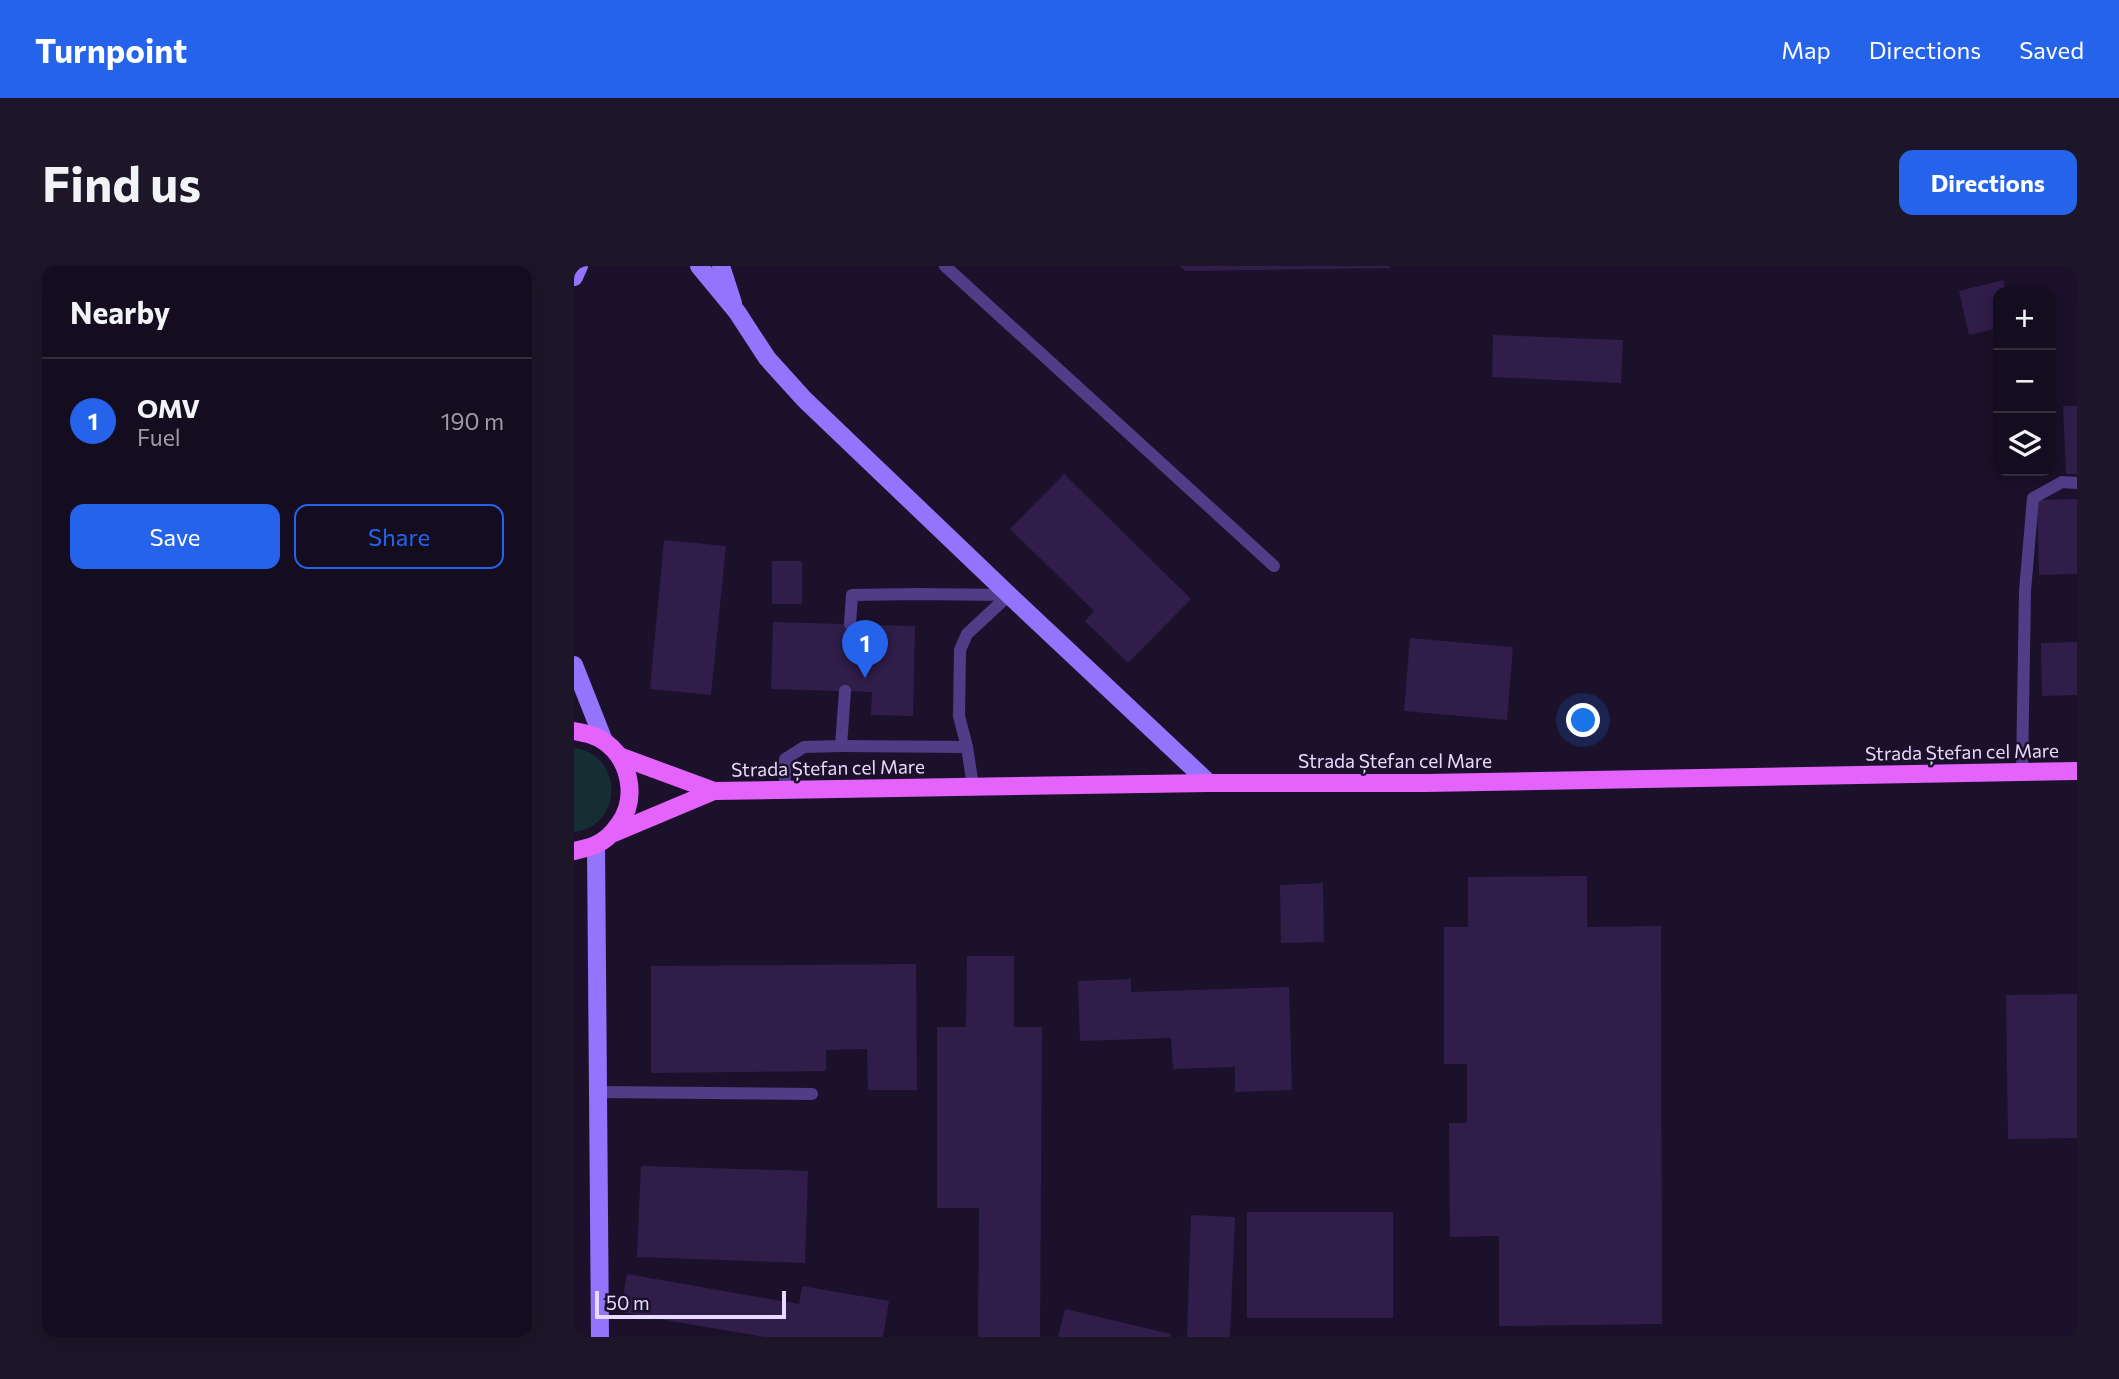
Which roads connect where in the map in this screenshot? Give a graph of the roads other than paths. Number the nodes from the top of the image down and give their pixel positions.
1 (579, 266) edge
2 (699, 266) edge
3 (721, 266) edge
4 (945, 266) edge
5 (574, 277) edge
6 (737, 313) junction
7 (2077, 482) edge
8 (1274, 566) dead end
9 (1009, 596) junction
10 (850, 624) dead end
11 (574, 665) edge
12 (845, 691) dead end
13 (574, 731) edge
14 (604, 741) junction
15 (841, 746) junction
16 (967, 747) junction
17 (619, 756) junction
18 (2077, 771) edge
19 (2022, 772) junction
20 (1209, 783) junction
21 (973, 786) junction
22 (785, 790) junction
23 (714, 791) junction
24 (612, 834) junction
25 (596, 845) junction
26 (574, 851) edge
27 (597, 1092) junction
28 (811, 1094) dead end
29 (600, 1337) edge

1 - 5 street
2 - 6 street
3 - 6 street
4 - 8 lane
6 - 9 street
7 - 19 lane
9 - 10 lane
9 - 16 lane
9 - 20 street
11 - 14 street
12 - 15 lane
13 - 14 main road
14 - 17 main road
15 - 16 lane
15 - 22 lane
16 - 21 lane
17 - 23 main road, Strada Ștefan cel Mare
17 - 24 main road
18 - 19 main road, Strada Ștefan cel Mare
19 - 20 main road, Strada Ștefan cel Mare
20 - 21 main road, Strada Ștefan cel Mare
21 - 22 main road, Strada Ștefan cel Mare
22 - 23 main road, Strada Ștefan cel Mare
23 - 24 main road, Strada Ștefan cel Mare
24 - 25 main road, Strada Ștefan cel Mare
25 - 26 main road, Strada Ștefan cel Mare
25 - 27 street
27 - 28 lane
27 - 29 street

